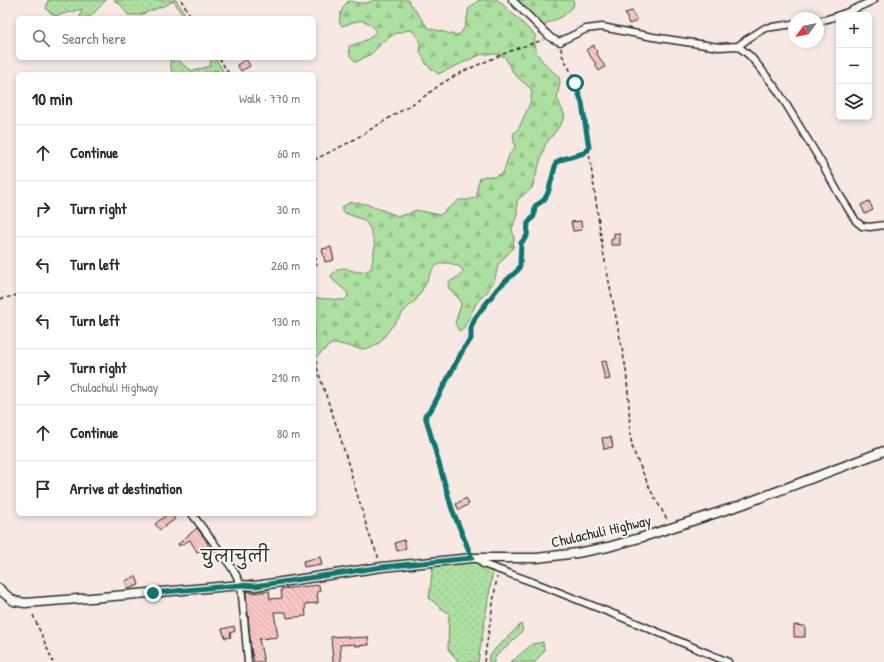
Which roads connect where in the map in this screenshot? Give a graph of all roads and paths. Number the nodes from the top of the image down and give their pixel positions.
1 (181, 0) edge
2 (512, 0) edge
3 (874, 0) edge
4 (191, 16) edge
5 (824, 20) edge
6 (788, 25) edge
7 (550, 38) junction
8 (560, 42) junction
9 (738, 46) junction
10 (220, 60) edge
11 (228, 72) edge
12 (589, 148) junction
13 (316, 159) edge
14 (884, 225) edge
15 (316, 260) edge
16 (317, 265) dead end
17 (16, 295) edge
18 (0, 298) edge
19 (316, 360) edge
20 (884, 451) edge
21 (194, 516) edge
22 (672, 528) junction
23 (475, 558) junction
24 (382, 567) junction
25 (498, 570) junction
26 (241, 585) junction
27 (0, 589) edge
28 (33, 615) dead end
29 (53, 662) edge
30 (248, 662) edge
31 (484, 662) edge
32 (728, 662) edge

1 - 4 path
2 - 7 street
3 - 5 street
6 - 9 street
7 - 8 street
7 - 13 path
8 - 9 street
8 - 12 path
9 - 14 street
10 - 11 path
12 - 22 path
12 - 23 path
15 - 16 path
17 - 18 path
19 - 24 path
20 - 22 street, Chulachuli Highway
21 - 26 street
22 - 23 street, Chulachuli Highway
23 - 24 street, Chulachuli Highway
23 - 25 street
24 - 26 street, Chulachuli Highway
25 - 31 path
25 - 32 street
26 - 27 street, Chulachuli Highway
26 - 30 street
28 - 29 path

